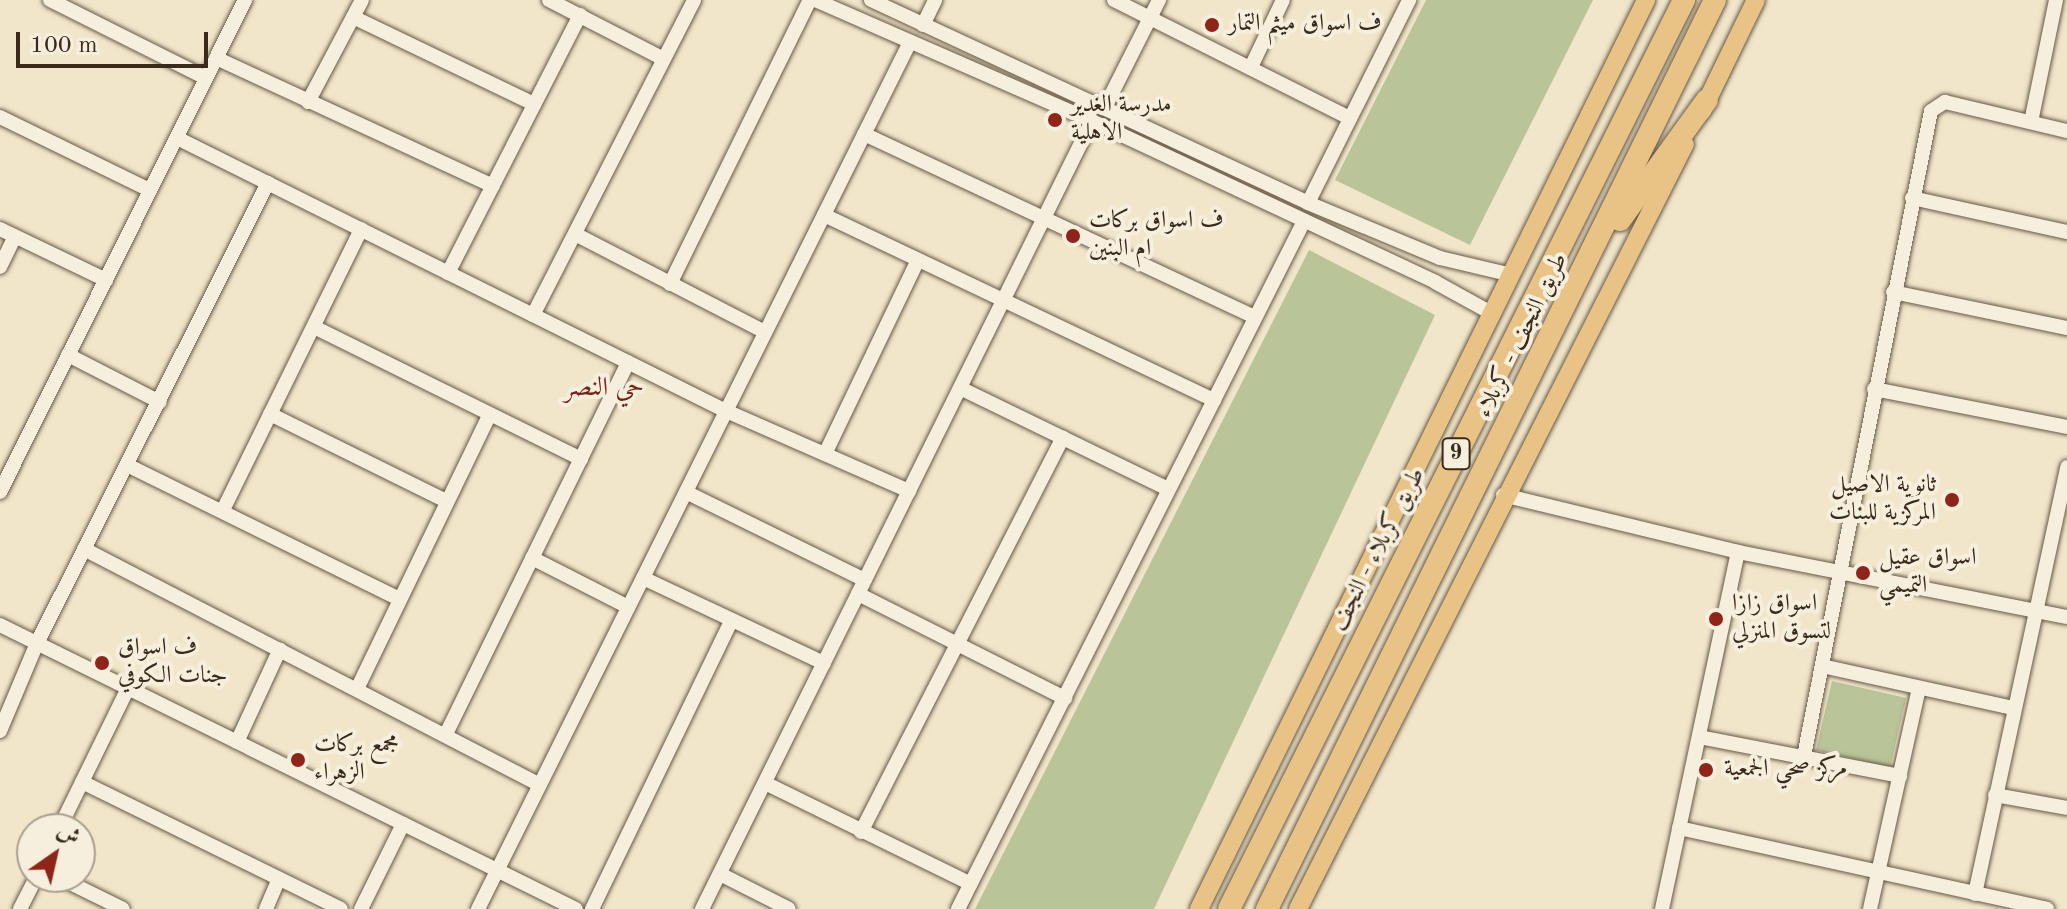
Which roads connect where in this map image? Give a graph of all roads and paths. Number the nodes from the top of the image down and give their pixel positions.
1 (50, 0) edge
2 (245, 0) edge
3 (362, 0) edge
4 (549, 0) edge
5 (694, 0) edge
6 (813, 0) edge
7 (871, 0) edge
8 (935, 0) edge
9 (1114, 0) edge
10 (1159, 0) edge
11 (1283, 0) edge
12 (1409, 0) edge
13 (1646, 0) edge
14 (1684, 0) edge
15 (1715, 0) edge
16 (1756, 0) edge
17 (2056, 0) edge
18 (580, 15) junction
19 (353, 17) junction
20 (1151, 18) junction
21 (923, 25) junction
22 (910, 42) junction
23 (216, 58) junction
24 (664, 59) junction
25 (1251, 67) junction
26 (206, 78) junction
27 (1707, 100) junction
28 (308, 102) junction
29 (534, 104) junction
30 (1105, 107) junction
31 (0, 117) edge
32 (1350, 118) junction
33 (1092, 121) junction
34 (2031, 122) junction
35 (2067, 131) edge
36 (864, 134) junction
37 (177, 138) junction
38 (268, 183) junction
39 (493, 186) junction
40 (150, 190) junction
41 (1912, 198) junction
42 (1308, 203) junction
43 (824, 215) junction
44 (1044, 218) junction
45 (1304, 221) junction
46 (0, 229) edge
47 (361, 229) junction
48 (2067, 232) edge
49 (575, 234) junction
50 (15, 236) junction
51 (1440, 258) junction
52 (918, 260) junction
53 (0, 267) edge
54 (1586, 267) junction
55 (448, 273) junction
56 (1512, 275) junction
57 (106, 280) junction
58 (1435, 282) junction
59 (670, 284) junction
60 (1893, 292) junction
61 (1004, 299) junction
62 (1493, 314) junction
63 (533, 315) junction
64 (1255, 317) junction
65 (314, 327) junction
66 (2067, 328) edge
67 (765, 332) junction
68 (68, 355) junction
69 (628, 362) junction
70 (960, 388) junction
71 (1874, 389) junction
72 (1214, 400) junction
73 (160, 402) junction
74 (726, 411) junction
75 (270, 414) junction
76 (490, 414) junction
77 (2067, 427) edge
78 (1063, 438) junction
79 (825, 454) junction
80 (581, 459) junction
81 (129, 466) junction
82 (2067, 467) edge
83 (1168, 489) junction
84 (909, 491) junction
85 (0, 492) edge
86 (686, 492) junction
87 (1503, 495) junction
88 (446, 501) junction
89 (223, 510) junction
90 (2062, 521) edge
91 (84, 549) junction
92 (1738, 552) junction
93 (532, 558) junction
94 (1841, 572) junction
95 (643, 578) junction
96 (861, 587) junction
97 (399, 599) junction
98 (628, 607) junction
99 (2038, 612) junction
100 (2067, 617) edge
101 (731, 622) junction
102 (0, 625) edge
103 (37, 643) junction
104 (957, 644) junction
105 (280, 649) junction
106 (824, 663) junction
107 (1822, 666) junction
108 (128, 688) junction
109 (1919, 688) junction
110 (357, 689) junction
111 (1065, 698) junction
112 (2013, 708) junction
113 (0, 731) edge
114 (446, 734) junction
115 (1699, 737) junction
116 (237, 742) junction
117 (1804, 756) junction
118 (1900, 776) junction
119 (82, 782) junction
120 (765, 783) junction
121 (540, 785) junction
122 (1995, 795) junction
123 (2067, 808) edge
124 (67, 813) edge
125 (403, 824) junction
126 (1679, 828) junction
127 (861, 832) junction
128 (497, 870) junction
129 (720, 874) junction
130 (1877, 874) junction
131 (279, 879) junction
132 (971, 884) junction
133 (90, 893) edge
134 (1975, 894) junction
135 (123, 909) edge
136 (266, 909) edge
137 (341, 909) edge
138 (361, 909) edge
139 (478, 909) edge
140 (576, 909) edge
141 (592, 909) edge
142 (702, 909) edge
143 (789, 909) edge
144 (958, 909) edge
145 (1199, 909) edge
146 (1229, 909) edge
147 (1267, 909) edge
148 (1298, 909) edge
149 (1662, 909) edge
150 (1870, 909) edge
151 (2047, 909) edge

1 - 26 street
2 - 23 street
3 - 19 street
4 - 18 street
5 - 24 street
6 - 22 street
6 - 59 street
7 - 21 street
8 - 21 street
9 - 20 street
10 - 20 street
11 - 25 street
12 - 32 street
13 - 56 main road
14 - 146 highway, طريق کربلاء - النجف / 9
15 - 54 highway, طريق النجف - کربلاء / 9
16 - 27 main road
17 - 34 street
18 - 24 street
18 - 29 street
19 - 28 street
19 - 29 street
20 - 25 street
20 - 30 street
21 - 30 street
22 - 33 street
22 - 36 street
23 - 26 street
23 - 28 street
24 - 49 street
25 - 32 street
26 - 37 street
27 - 54 highway
27 - 87 main road
28 - 39 street
29 - 39 street
30 - 42 street
31 - 40 street
32 - 42 street
33 - 44 street
33 - 45 street
34 - 35 street
34 - 41 street
36 - 43 street
36 - 44 street
37 - 38 street
37 - 40 street
38 - 47 street
38 - 73 street
39 - 55 street
40 - 57 street
41 - 48 street
41 - 60 street
42 - 51 street
43 - 52 street
43 - 67 street
44 - 61 street
44 - 64 street
45 - 58 street
45 - 64 street
46 - 50 street
47 - 55 street
47 - 65 street
49 - 59 street
49 - 63 street
50 - 53 street
50 - 57 street
51 - 56 street
51 - 58 street
52 - 61 street
52 - 79 street
54 - 147 highway, طريق النجف - کربلاء / 9
55 - 63 street
56 - 62 main road
57 - 68 street
58 - 62 street
59 - 67 street
60 - 66 street
60 - 71 street
61 - 70 street
61 - 72 street
62 - 145 main road
63 - 69 street
64 - 72 street
65 - 75 street
65 - 76 street
67 - 74 street
68 - 73 street
68 - 85 street
69 - 74 street
69 - 80 street
70 - 78 street
70 - 84 street
71 - 77 street
71 - 94 street
72 - 83 street
73 - 81 street
74 - 79 street
74 - 86 street
75 - 88 street
75 - 89 street
76 - 80 street
76 - 88 street
78 - 83 street
78 - 104 street
79 - 84 street
80 - 93 street
81 - 89 street
81 - 91 street
82 - 90 street
83 - 111 street
84 - 96 street
86 - 95 street
86 - 96 street
87 - 92 street
87 - 148 main road
88 - 97 street
89 - 97 street
90 - 99 street
91 - 103 street
91 - 105 street
92 - 94 street
92 - 115 street
93 - 98 street
93 - 114 street
94 - 99 street
94 - 107 street
95 - 98 street
95 - 101 street
96 - 104 street
96 - 106 street
97 - 110 street
98 - 121 street
99 - 100 street
99 - 112 street
101 - 106 street
101 - 141 street
102 - 103 street
103 - 108 street
103 - 113 street
104 - 111 street
104 - 127 street
105 - 110 street
105 - 116 street
106 - 120 street
107 - 109 street
107 - 117 street
108 - 116 street
108 - 119 street
109 - 112 street
109 - 118 street
110 - 114 street
111 - 132 street
112 - 122 street
114 - 121 street
115 - 117 street
115 - 126 street
116 - 125 street
117 - 118 street
118 - 130 street
119 - 124 street
119 - 131 street
120 - 127 street
120 - 129 street
121 - 128 street
122 - 123 street
122 - 134 street
125 - 128 street
125 - 138 street
126 - 130 street
126 - 149 street
127 - 132 street
128 - 139 street
128 - 140 street
129 - 142 street
129 - 143 street
130 - 134 street
130 - 150 street
131 - 136 street
131 - 137 street
132 - 144 street
133 - 135 street
134 - 151 street

